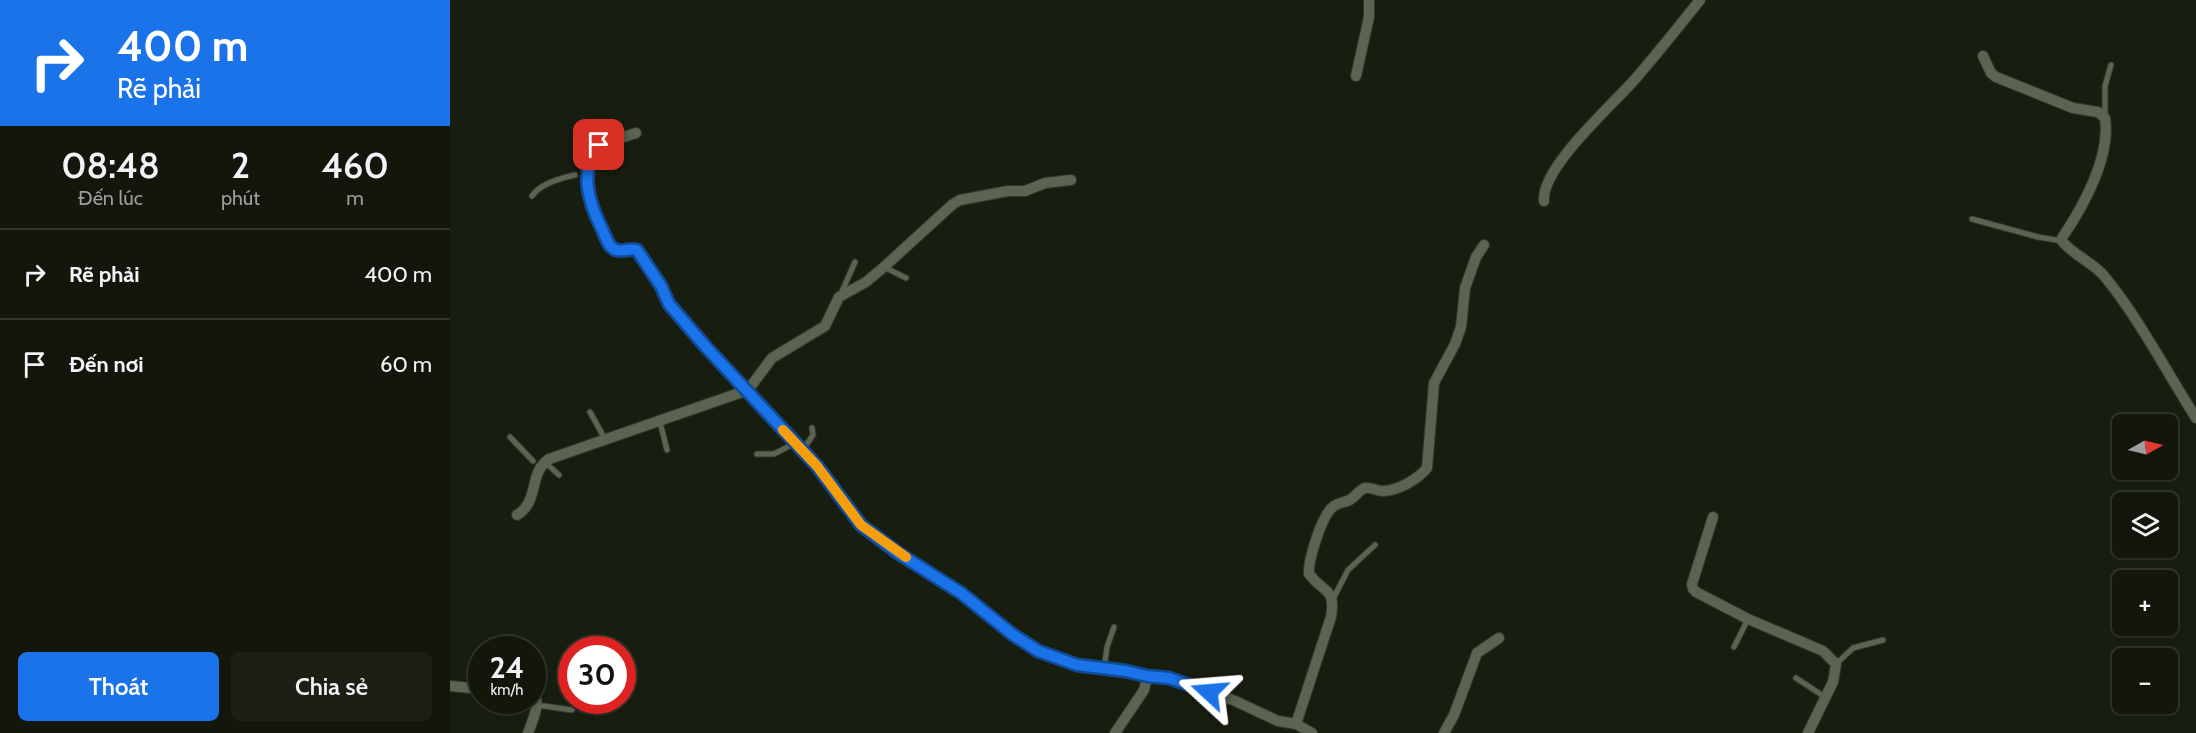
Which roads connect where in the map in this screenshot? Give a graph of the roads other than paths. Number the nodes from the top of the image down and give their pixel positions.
1 (1369, 0) edge
2 (1700, 0) edge
3 (1983, 56) dead end
4 (2111, 65) dead end
5 (1356, 76) dead end
6 (2105, 118) junction
7 (636, 133) dead end
8 (581, 174) junction
9 (1071, 180) dead end
10 (532, 196) dead end
11 (1544, 201) dead end
12 (1972, 219) dead end
13 (2062, 242) junction
14 (1484, 245) dead end
15 (855, 262) dead end
16 (884, 267) junction
17 (906, 278) dead end
18 (839, 297) junction
19 (748, 390) junction
20 (590, 412) dead end
21 (2196, 418) edge
22 (659, 420) junction
23 (812, 428) dead end
24 (510, 437) dead end
25 (605, 439) junction
26 (799, 447) junction
27 (667, 450) dead end
28 (757, 454) dead end
29 (538, 464) junction
30 (559, 475) dead end
31 (516, 515) dead end
32 (1713, 517) dead end
33 (1375, 545) dead end
34 (1333, 599) junction
35 (1748, 618) junction
36 (1114, 627) dead end
37 (1499, 638) dead end
38 (1883, 640) dead end
39 (1734, 647) dead end
40 (1836, 664) junction
41 (1104, 669) junction
42 (1147, 676) junction
43 (1796, 678) dead end
44 (450, 686) edge
45 (468, 688) edge
46 (1826, 698) junction
47 (534, 714) edge
48 (1296, 724) junction
49 (528, 733) edge
50 (1115, 733) edge
51 (1312, 733) edge
52 (1444, 733) edge
53 (1808, 733) edge

1 - 5 street
2 - 11 street
3 - 6 street
4 - 6 lane
6 - 13 street
7 - 8 street
8 - 10 lane
8 - 19 street
9 - 16 street
12 - 13 lane
13 - 21 street
14 - 34 street
15 - 18 lane
16 - 17 lane
16 - 18 street
18 - 19 street
19 - 22 street
19 - 26 street
20 - 25 lane
22 - 25 street
22 - 27 lane
23 - 26 lane
24 - 29 lane
25 - 29 street
26 - 28 lane
26 - 41 street
29 - 30 lane
29 - 31 street
32 - 35 street
33 - 34 lane
34 - 48 street
35 - 39 lane
35 - 40 street
36 - 41 lane
37 - 52 street
38 - 40 lane
40 - 46 street
41 - 42 street
42 - 48 street
42 - 50 street
43 - 46 lane
44 - 45 street
46 - 53 street
47 - 49 street
48 - 51 street

